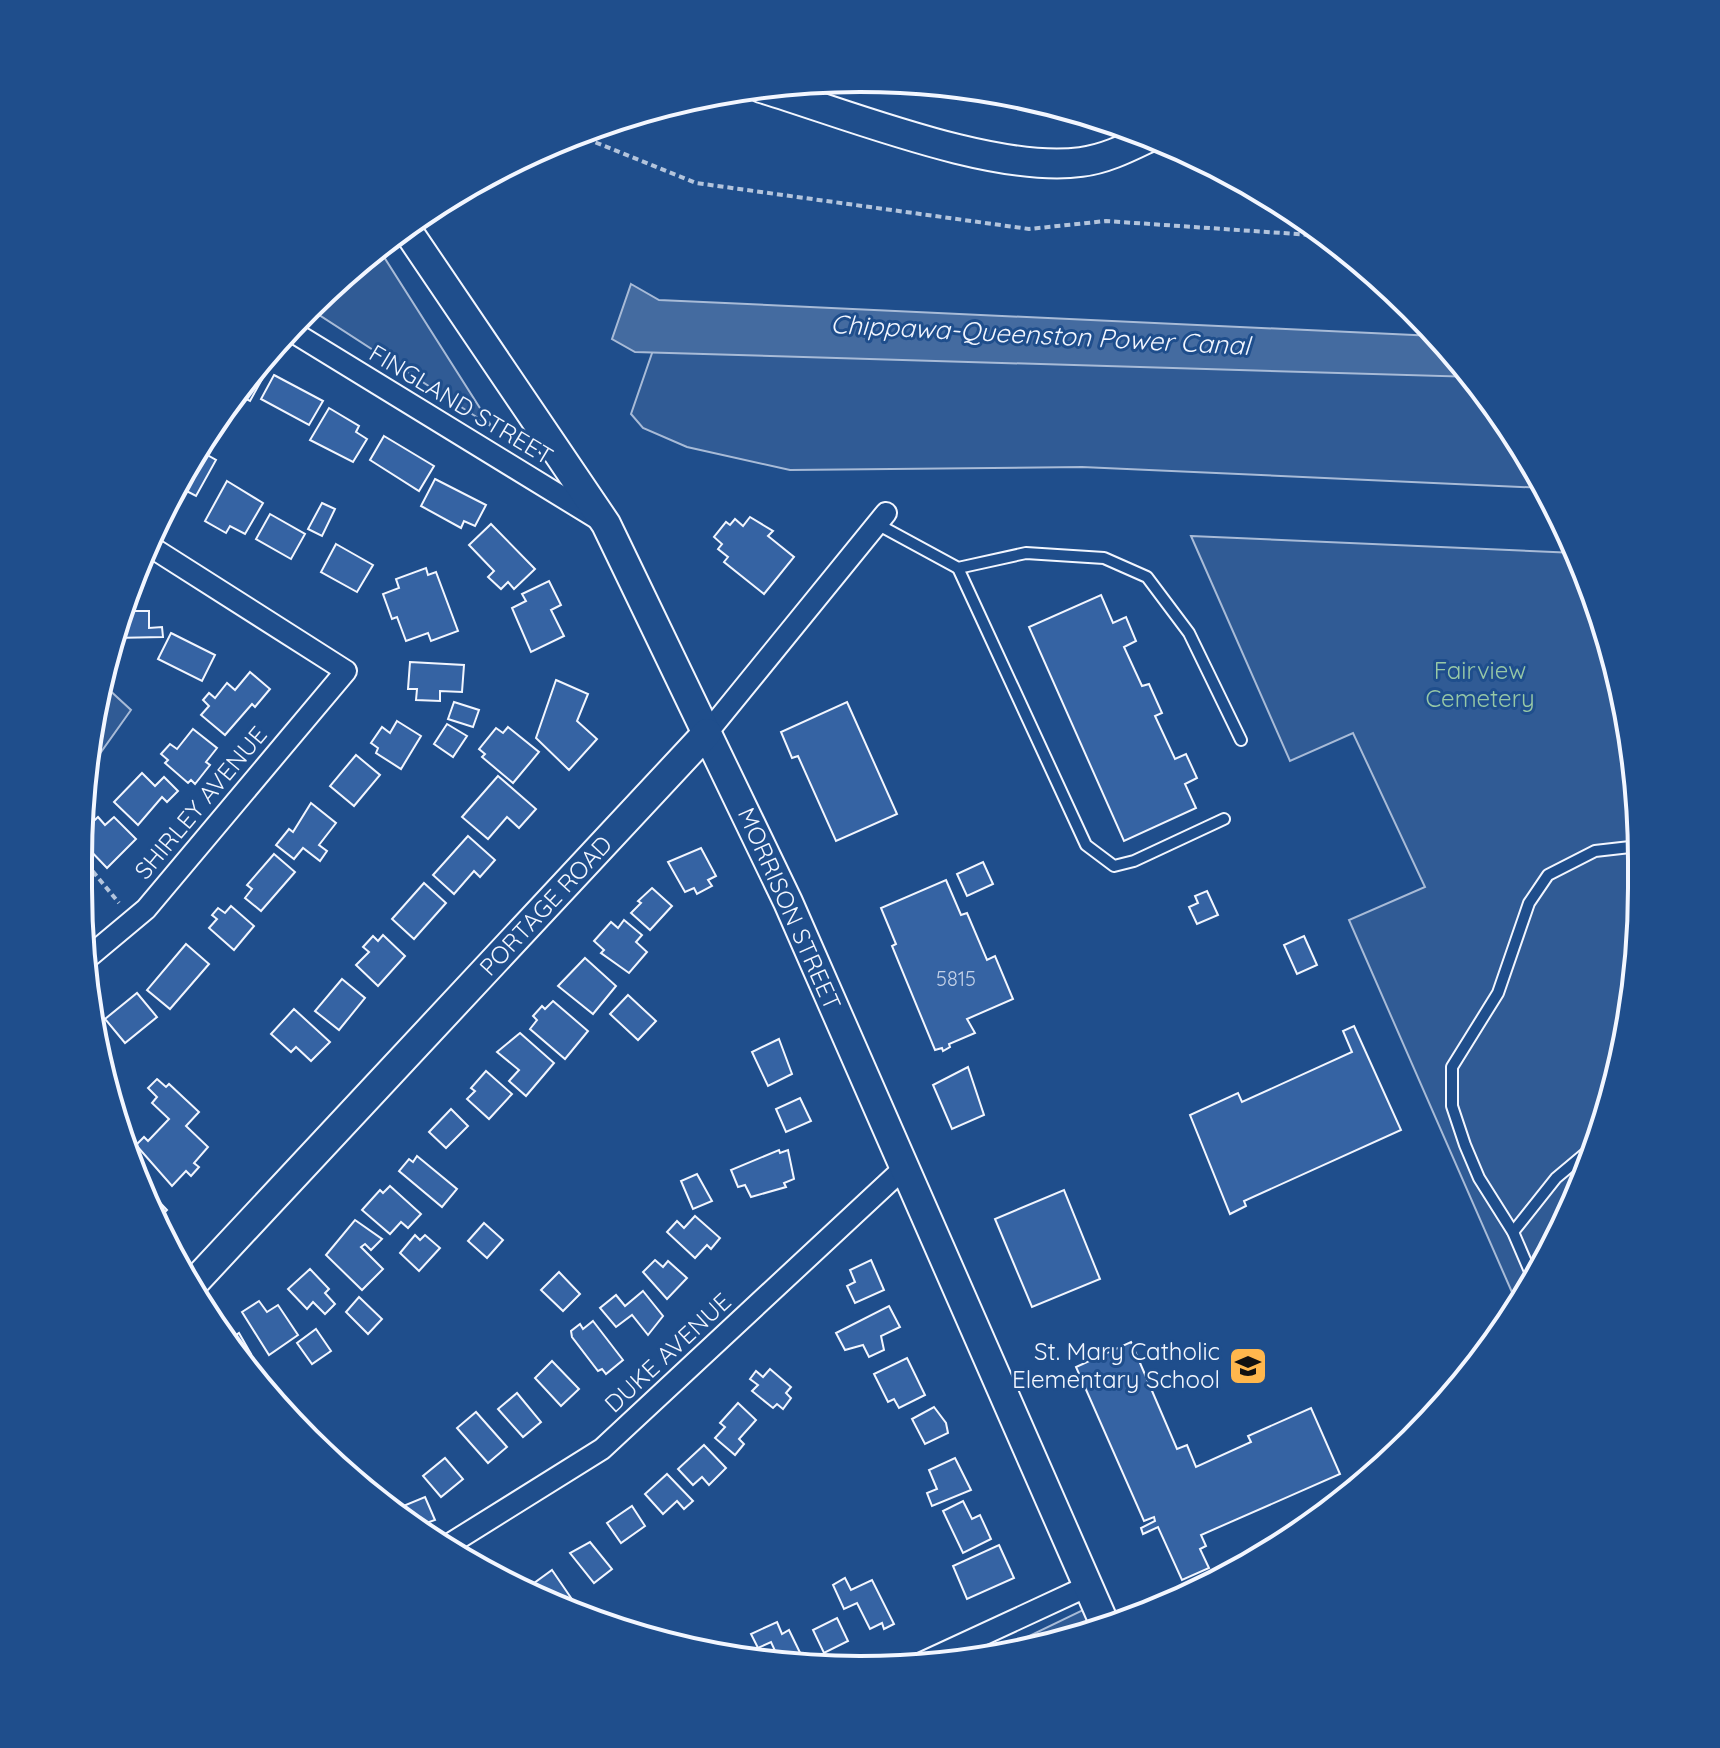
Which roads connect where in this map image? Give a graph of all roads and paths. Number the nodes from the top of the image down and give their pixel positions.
1 (788, 96) edge
2 (591, 141) edge
3 (1136, 144) edge
4 (1306, 235) edge
5 (412, 237) edge
6 (299, 336) edge
7 (881, 518) joint
8 (606, 524) junction
9 (157, 551) edge
10 (958, 568) junction
11 (707, 733) junction
12 (1241, 740) dead end
13 (1224, 819) dead end
14 (1627, 847) edge
15 (92, 871) edge
16 (133, 920) junction
17 (95, 951) edge
18 (1578, 1159) edge
19 (904, 1168) junction
20 (1513, 1232) junction
21 (1528, 1267) edge
22 (199, 1278) edge
23 (455, 1541) edge
24 (1088, 1586) junction
25 (1101, 1617) edge
26 (950, 1650) edge

1 - 3 street
2 - 4 path
5 - 8 street, MORRISON STREET
6 - 8 street, FINGLAND STREET
7 - 10 lane
7 - 11 street, PORTAGE ROAD
8 - 11 street, MORRISON STREET
9 - 16 street, SHIRLEY AVENUE
10 - 12 lane
10 - 13 lane
11 - 19 street, MORRISON STREET
11 - 22 street, PORTAGE ROAD
14 - 20 lane
15 - 16 path
16 - 17 street, SHIRLEY AVENUE
18 - 20 lane
19 - 23 street, DUKE AVENUE
19 - 24 street, MORRISON STREET
20 - 21 lane
24 - 25 street, MORRISON STREET
24 - 26 street

